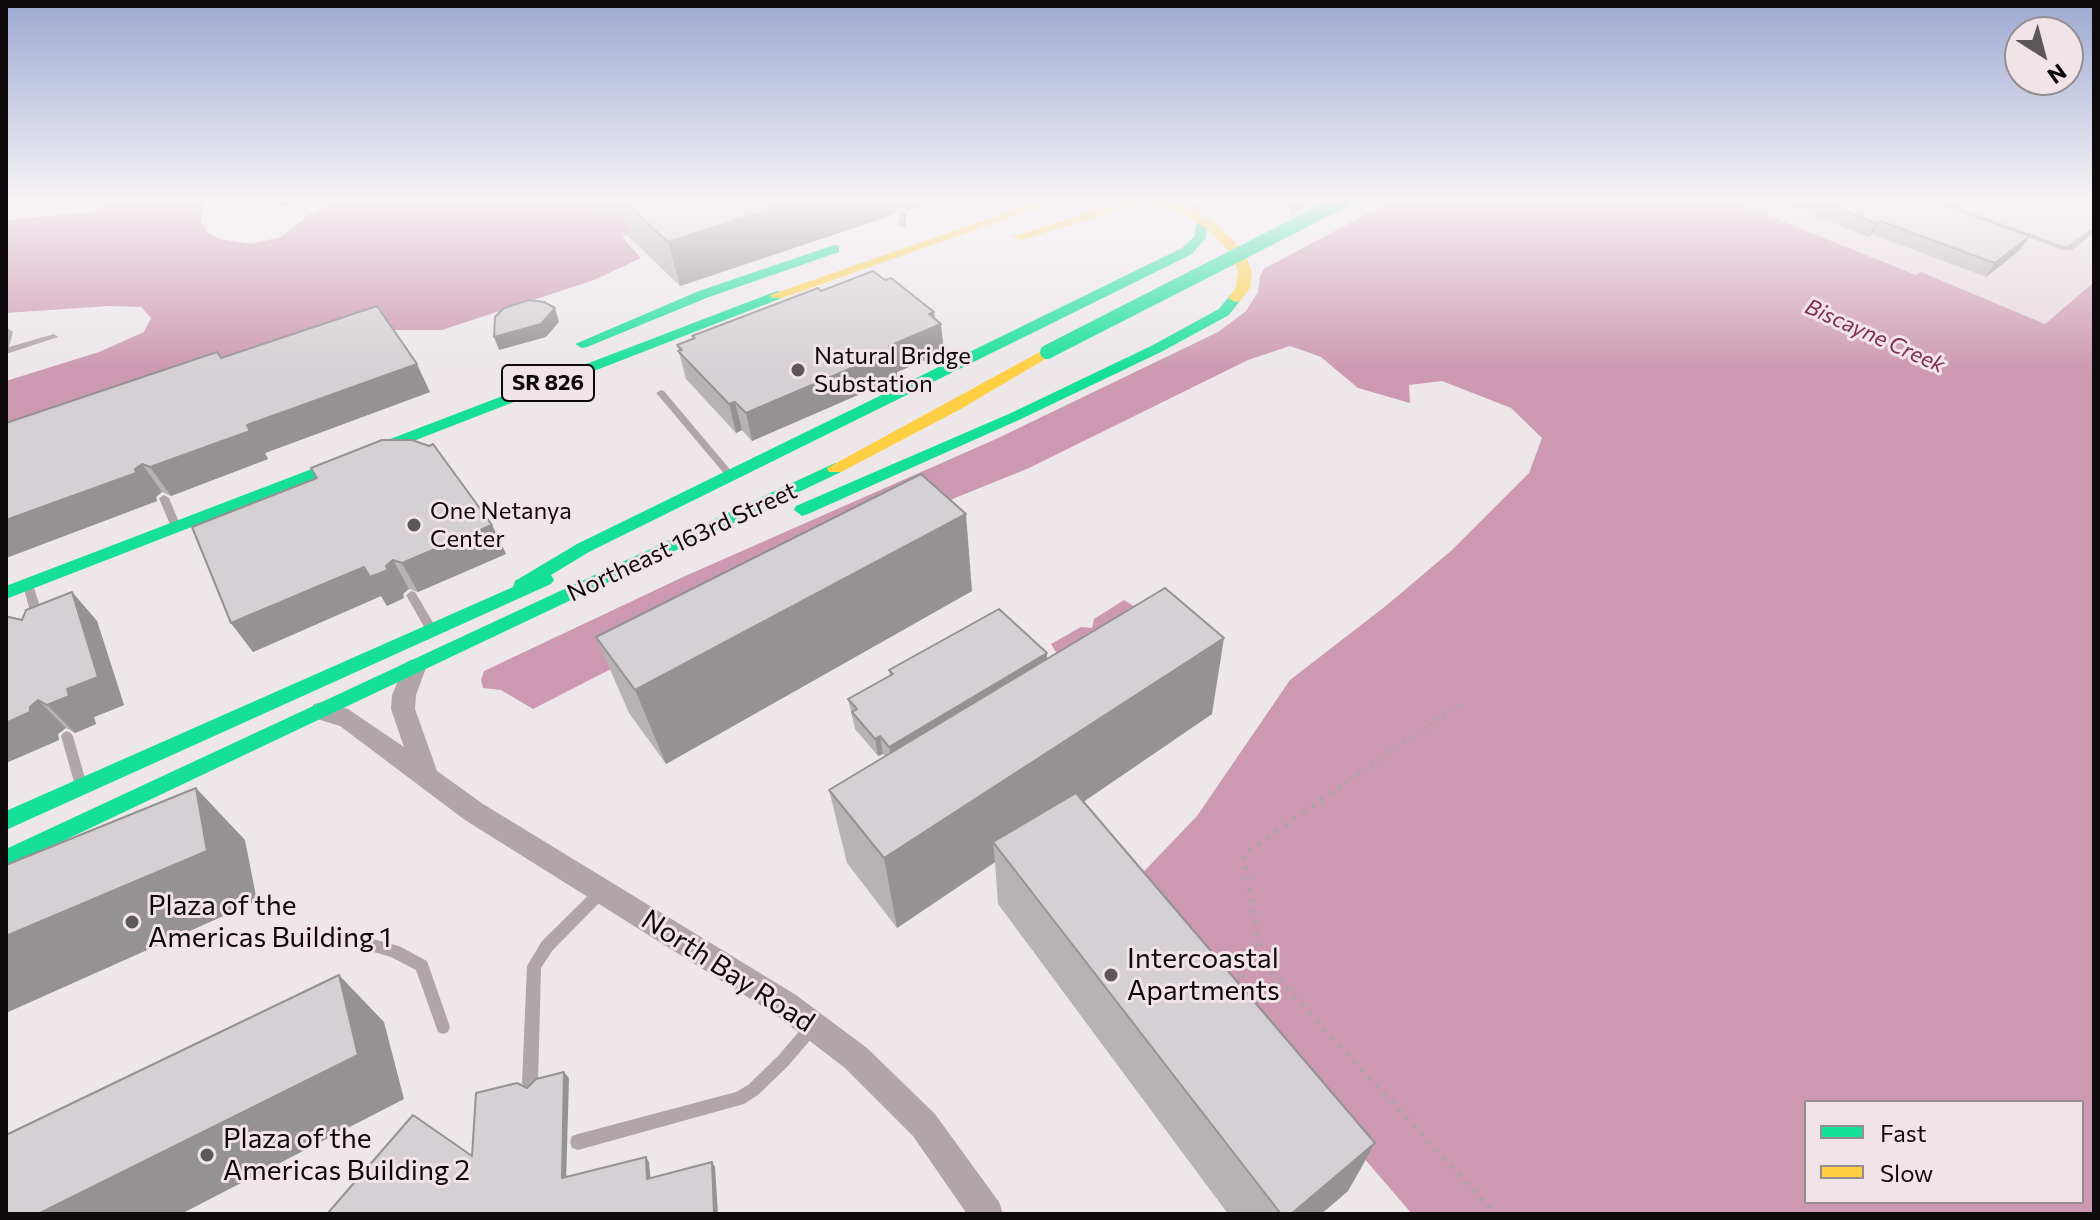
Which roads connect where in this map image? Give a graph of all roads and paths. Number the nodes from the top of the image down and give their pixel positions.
1 (812, 257) edge
2 (885, 257) edge
3 (1175, 257) edge
4 (1233, 257) edge
5 (1240, 257) edge
6 (6, 330) edge
7 (54, 337) dead end
8 (6, 349) edge
9 (568, 349) dead end
10 (1047, 352) junction
11 (470, 393) dead end
12 (661, 393) dead end
13 (511, 418) dead end
14 (856, 436) dead end
15 (317, 474) junction
16 (731, 475) junction
17 (762, 481) dead end
18 (164, 498) dead end
19 (782, 518) dead end
20 (196, 520) junction
21 (176, 528) junction
22 (685, 559) dead end
23 (28, 585) junction
24 (6, 593) edge
25 (411, 595) dead end
26 (493, 603) junction
27 (41, 630) edge
28 (432, 631) junction
29 (414, 668) junction
30 (1461, 703) dead end
31 (322, 711) junction
32 (67, 736) dead end
33 (427, 775) junction
34 (74, 789) junction
35 (6, 809) edge
36 (6, 821) edge
37 (6, 859) edge
38 (602, 891) junction
39 (365, 943) dead end
40 (1262, 961) junction
41 (1221, 992) edge
42 (813, 1026) junction
43 (443, 1027) dead end
44 (530, 1083) edge
45 (578, 1142) dead end
46 (987, 1214) edge
47 (1491, 1214) edge

1 - 9 main road
2 - 15 main road, SR 826
3 - 16 main road
4 - 10 main road, Northeast 163rd Street, bridge
5 - 19 main road
6 - 8 lane
7 - 8 lane
10 - 14 main road
10 - 29 main road, Northeast 163rd Street
11 - 15 main road
12 - 16 lane
13 - 20 main road
15 - 20 main road, SR 826
16 - 26 main road
17 - 26 main road
18 - 21 lane
20 - 21 main road, SR 826
21 - 23 main road, SR 826
22 - 29 main road
23 - 24 main road, SR 826
23 - 27 lane
25 - 28 lane
26 - 28 main road
28 - 34 main road
29 - 31 main road, Northeast 163rd Street
29 - 33 street
30 - 40 path
31 - 33 street, North Bay Road
31 - 37 main road, Northeast 163rd Street
32 - 34 lane
33 - 38 street, North Bay Road
34 - 35 main road
34 - 36 main road
38 - 42 street, North Bay Road
38 - 44 lane
39 - 43 lane
40 - 41 path
40 - 47 path
42 - 45 lane
42 - 46 street, North Bay Road

